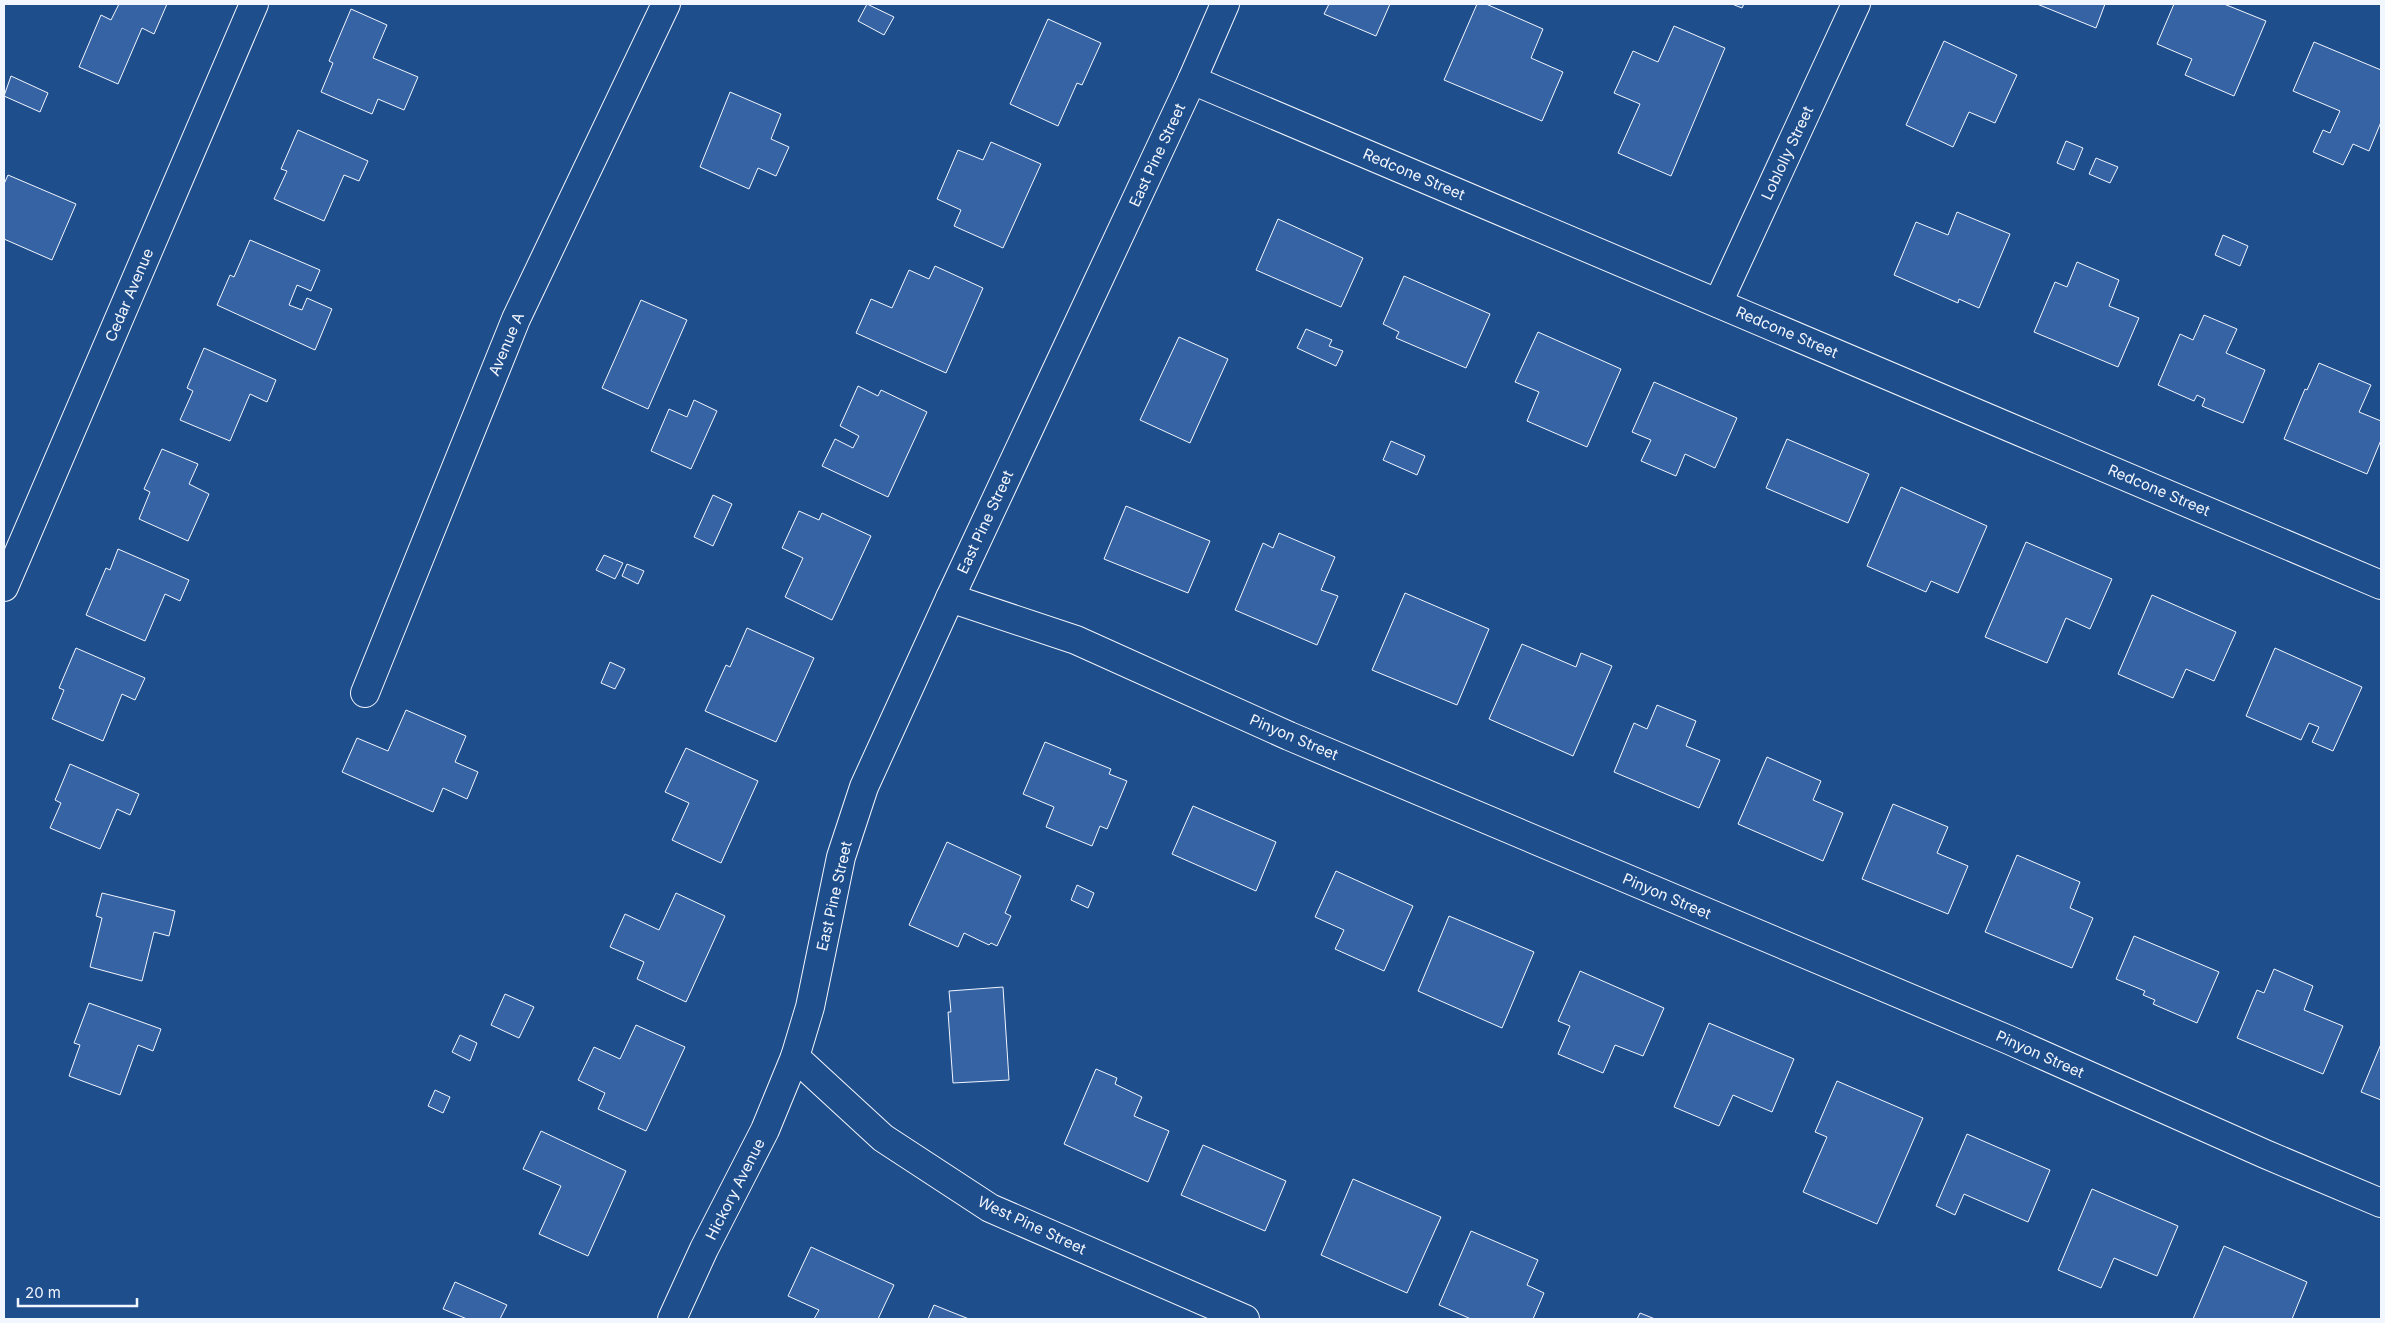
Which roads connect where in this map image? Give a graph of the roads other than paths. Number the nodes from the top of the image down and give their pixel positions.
1 (254, 4) edge
2 (666, 4) edge
3 (1225, 4) edge
4 (1856, 4) edge
5 (1192, 80) junction
6 (1718, 303) junction
7 (2381, 585) edge
8 (4, 587) edge
9 (950, 598) junction
10 (365, 693) dead end
11 (795, 1057) junction
12 (2381, 1203) edge
13 (672, 1319) edge
14 (1245, 1319) edge

1 - 8 street, Cedar Avenue
2 - 10 street, Avenue A
3 - 5 street, East Pine Street
4 - 6 street, Loblolly Street
5 - 6 street, Redcone Street
5 - 9 street, East Pine Street
6 - 7 street, Redcone Street
9 - 11 street, East Pine Street
9 - 12 street, Pinyon Street
11 - 13 street, Hickory Avenue
11 - 14 street, West Pine Street

